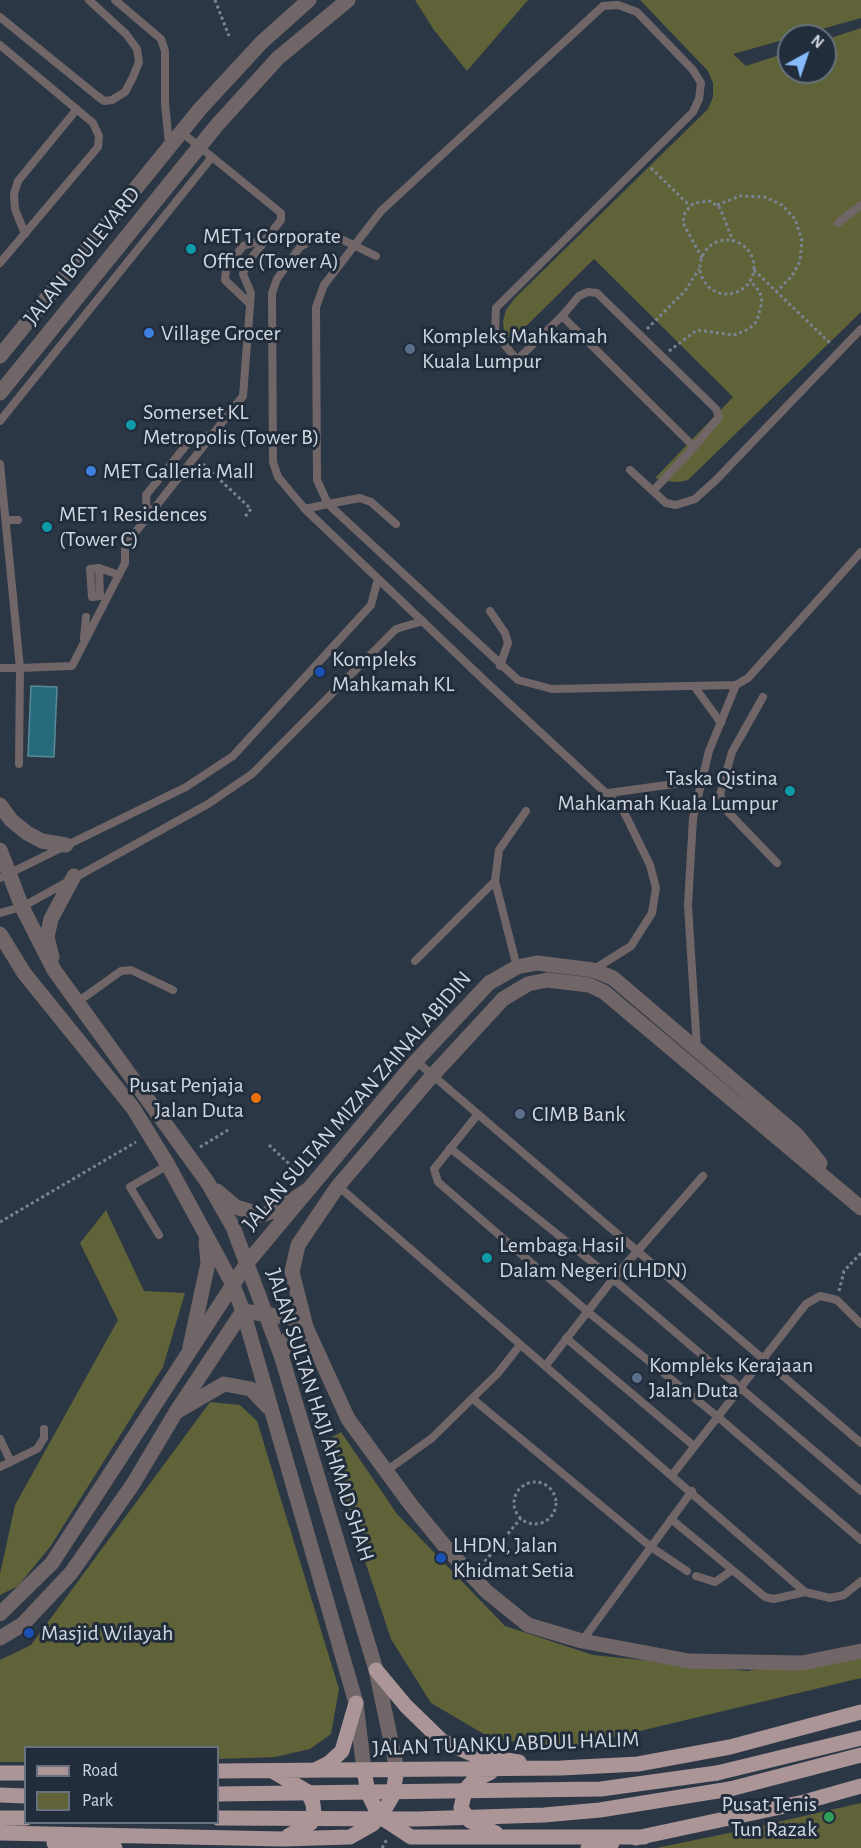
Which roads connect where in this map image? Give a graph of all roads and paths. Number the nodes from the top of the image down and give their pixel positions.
1 (89, 0) edge
2 (115, 0) edge
3 (215, 0) edge
4 (309, 0) edge
5 (348, 0) edge
6 (0, 17) edge
7 (229, 36) dead end
8 (0, 45) edge
9 (77, 109) junction
10 (181, 132) junction
11 (169, 146) junction
12 (200, 147) junction
13 (212, 157) junction
14 (643, 160) junction
15 (717, 205) junction
16 (861, 205) edge
17 (690, 206) junction
18 (838, 223) dead end
19 (25, 234) junction
20 (266, 239) junction
21 (732, 241) junction
22 (376, 255) dead end
23 (702, 258) junction
24 (0, 263) edge
25 (700, 264) junction
26 (754, 270) junction
27 (750, 281) junction
28 (776, 292) junction
29 (250, 306) junction
30 (562, 316) junction
31 (243, 324) dead end
32 (861, 329) edge
33 (642, 335) junction
34 (838, 351) junction
35 (0, 356) edge
36 (663, 356) junction
37 (0, 393) edge
38 (0, 421) edge
39 (212, 435) junction
40 (694, 447) junction
41 (195, 457) junction
42 (0, 464) edge
43 (630, 470) dead end
44 (653, 491) junction
45 (328, 504) junction
46 (305, 509) junction
47 (4, 517) edge
48 (147, 517) junction
49 (244, 518) dead end
50 (18, 520) dead end
51 (396, 524) dead end
52 (861, 552) edge
53 (99, 568) dead end
54 (119, 575) junction
55 (378, 579) junction
56 (490, 612) dead end
57 (86, 617) dead end
58 (423, 621) junction
59 (83, 646) junction
60 (500, 666) junction
61 (0, 668) edge
62 (20, 668) junction
63 (694, 686) junction
64 (736, 686) junction
65 (763, 697) dead end
66 (721, 723) junction
67 (19, 764) dead end
68 (703, 780) junction
69 (609, 793) junction
70 (0, 805) edge
71 (526, 811) dead end
72 (66, 845) junction
73 (0, 850) edge
74 (777, 863) dead end
75 (5, 876) edge
76 (74, 876) junction
77 (495, 881) junction
78 (22, 907) junction
79 (0, 913) edge
80 (0, 934) edge
81 (0, 957) edge
82 (415, 961) dead end
83 (517, 967) junction
84 (54, 970) junction
85 (593, 970) junction
86 (24, 973) junction
87 (173, 990) dead end
88 (79, 1001) junction
89 (697, 1049) junction
90 (416, 1061) junction
91 (432, 1076) junction
92 (478, 1114) junction
93 (228, 1130) dead end
94 (136, 1142) dead end
95 (269, 1146) dead end
96 (198, 1148) dead end
97 (450, 1148) junction
98 (168, 1165) junction
99 (299, 1173) dead end
100 (703, 1176) dead end
101 (208, 1183) junction
102 (338, 1186) junction
103 (306, 1191) junction
104 (847, 1195) junction
105 (861, 1208) edge
106 (0, 1222) edge
107 (203, 1228) junction
108 (159, 1235) dead end
109 (637, 1251) junction
110 (861, 1253) edge
111 (247, 1263) junction
112 (613, 1279) junction
113 (232, 1283) junction
114 (837, 1300) junction
115 (243, 1311) junction
116 (588, 1312) junction
117 (267, 1316) junction
118 (305, 1324) junction
119 (861, 1324) edge
120 (566, 1338) junction
121 (520, 1345) junction
122 (190, 1347) junction
123 (281, 1355) junction
124 (763, 1358) junction
125 (546, 1365) junction
126 (740, 1388) junction
127 (473, 1399) junction
128 (270, 1409) junction
129 (176, 1412) junction
130 (718, 1417) junction
131 (44, 1429) dead end
132 (0, 1439) edge
133 (861, 1443) edge
134 (694, 1446) junction
135 (11, 1462) junction
136 (0, 1467) edge
137 (386, 1471) junction
138 (673, 1474) junction
139 (692, 1491) junction
140 (861, 1491) edge
141 (521, 1518) junction
142 (672, 1519) junction
143 (861, 1540) edge
144 (651, 1546) junction
145 (487, 1559) dead end
146 (687, 1571) dead end
147 (731, 1571) junction
148 (696, 1576) dead end
149 (861, 1581) edge
150 (805, 1592) junction
151 (0, 1614) edge
152 (0, 1638) edge
153 (582, 1641) junction
154 (861, 1651) edge
155 (376, 1670) junction
156 (356, 1703) junction
157 (861, 1712) edge
158 (861, 1729) edge
159 (861, 1738) edge
160 (861, 1755) edge
161 (770, 1760) junction
162 (561, 1768) junction
163 (504, 1769) junction
164 (314, 1770) junction
165 (364, 1770) junction
166 (398, 1770) junction
167 (219, 1771) edge
168 (271, 1771) junction
169 (0, 1773) edge
170 (24, 1773) edge
171 (861, 1779) edge
172 (861, 1786) edge
173 (219, 1794) edge
174 (0, 1795) edge
175 (24, 1796) edge
176 (804, 1802) junction
177 (379, 1816) junction
178 (0, 1818) edge
179 (24, 1818) edge
180 (219, 1818) edge
181 (0, 1835) edge
182 (507, 1836) junction
183 (644, 1837) junction
184 (282, 1839) junction
185 (115, 1848) edge
186 (588, 1848) edge

1 - 6 lane
2 - 11 lane
3 - 7 path
4 - 10 street, JALAN BOULEVARD
5 - 12 street, JALAN BOULEVARD
8 - 9 lane
9 - 19 lane
9 - 19 lane
10 - 11 street, JALAN BOULEVARD
10 - 12 lane
11 - 35 street, JALAN BOULEVARD
12 - 13 lane
12 - 37 street, JALAN BOULEVARD
13 - 20 lane
13 - 38 lane
14 - 17 path
14 - 30 lane
14 - 45 lane, bridge
15 - 17 path
15 - 21 path
15 - 28 path
16 - 18 lane
17 - 23 path
19 - 24 lane
20 - 29 lane
20 - 29 lane
21 - 23 path
21 - 26 path
22 - 46 lane
23 - 25 path
25 - 27 path
25 - 33 path
26 - 27 path
26 - 28 path
27 - 36 path
28 - 34 path
29 - 31 lane
29 - 39 lane
30 - 33 lane
30 - 40 lane
32 - 34 lane
33 - 36 lane
34 - 44 lane
36 - 40 lane
39 - 41 lane
39 - 48 lane
40 - 44 lane
41 - 48 lane
41 - 49 path
42 - 47 lane
43 - 44 lane
45 - 46 lane
45 - 51 lane
45 - 60 lane
46 - 55 lane
47 - 50 lane
47 - 62 lane
48 - 54 lane
52 - 64 lane
53 - 54 lane
54 - 59 lane
55 - 58 lane
55 - 72 lane
56 - 60 lane
57 - 59 lane
58 - 69 lane
58 - 76 lane
59 - 62 lane
60 - 63 lane
61 - 62 lane
62 - 67 lane
63 - 64 lane
63 - 66 lane
64 - 66 lane
65 - 74 lane
66 - 68 lane
68 - 69 lane
68 - 89 lane
69 - 85 lane
70 - 72 street
71 - 77 lane
72 - 75 lane
73 - 75 street, JALAN SULTAN HAJI AHMAD SHAH
75 - 78 street, JALAN SULTAN HAJI AHMAD SHAH
76 - 78 lane
76 - 84 street
77 - 82 lane
77 - 83 lane
78 - 79 lane
78 - 84 street, JALAN SULTAN HAJI AHMAD SHAH
80 - 86 street, JALAN SULTAN HAJI AHMAD SHAH
81 - 86 street
83 - 85 street, JALAN SULTAN MIZAN ZAINAL ABIDIN
83 - 90 street, JALAN SULTAN MIZAN ZAINAL ABIDIN
84 - 88 street, JALAN SULTAN HAJI AHMAD SHAH
85 - 89 street, JALAN SULTAN MIZAN ZAINAL ABIDIN
86 - 98 street, JALAN SULTAN HAJI AHMAD SHAH
87 - 88 lane
88 - 101 street, JALAN SULTAN HAJI AHMAD SHAH
89 - 104 street, JALAN SULTAN MIZAN ZAINAL ABIDIN
90 - 91 lane
90 - 103 street, JALAN SULTAN MIZAN ZAINAL ABIDIN
91 - 92 lane
91 - 102 street, JALAN SULTAN MIZAN ZAINAL ABIDIN
91 - 104 street, JALAN SULTAN MIZAN ZAINAL ABIDIN
92 - 97 lane
92 - 109 lane
93 - 96 path
94 - 106 path
95 - 99 path
97 - 112 lane
97 - 116 lane
98 - 107 street, JALAN SULTAN HAJI AHMAD SHAH
98 - 108 lane
100 - 109 lane
101 - 103 street
101 - 111 street, JALAN SULTAN HAJI AHMAD SHAH
102 - 118 street, JALAN SULTAN MIZAN ZAINAL ABIDIN
102 - 121 lane
103 - 111 street, JALAN SULTAN MIZAN ZAINAL ABIDIN
104 - 105 street, JALAN SULTAN MIZAN ZAINAL ABIDIN
107 - 113 street, JALAN SULTAN HAJI AHMAD SHAH
107 - 122 street
109 - 112 lane
109 - 124 lane
110 - 114 path
111 - 113 street, JALAN SULTAN MIZAN ZAINAL ABIDIN
111 - 117 street, JALAN SULTAN HAJI AHMAD SHAH
112 - 116 lane
112 - 126 lane
113 - 115 street, JALAN SULTAN HAJI AHMAD SHAH
113 - 122 street, JALAN SULTAN MIZAN ZAINAL ABIDIN
114 - 119 lane
114 - 124 lane
115 - 117 street
115 - 128 street, JALAN SULTAN HAJI AHMAD SHAH
115 - 129 street
116 - 120 lane
116 - 130 lane
117 - 118 street
117 - 123 street, JALAN SULTAN HAJI AHMAD SHAH
118 - 123 street
118 - 137 street, JALAN SULTAN MIZAN ZAINAL ABIDIN
120 - 125 lane
120 - 134 lane
121 - 125 lane
121 - 127 lane
122 - 151 street, JALAN SULTAN MIZAN ZAINAL ABIDIN
123 - 155 street, JALAN SULTAN HAJI AHMAD SHAH
124 - 126 lane
124 - 133 lane
125 - 138 lane
126 - 130 lane
126 - 140 lane
127 - 137 lane
127 - 144 lane
128 - 129 street
128 - 156 street, JALAN SULTAN HAJI AHMAD SHAH
129 - 152 street
130 - 134 lane
130 - 143 lane
131 - 135 lane
132 - 135 lane
134 - 138 lane
135 - 136 lane
137 - 153 street, JALAN SULTAN MIZAN ZAINAL ABIDIN
138 - 139 lane
139 - 142 lane
139 - 150 lane
141 - 141 path
141 - 145 path
142 - 144 lane
142 - 147 lane
144 - 146 lane
144 - 153 lane
147 - 148 lane
147 - 150 lane
149 - 150 lane
153 - 154 street, JALAN SULTAN MIZAN ZAINAL ABIDIN
155 - 162 main road
155 - 166 street, JALAN SULTAN HAJI AHMAD SHAH
156 - 164 main road
156 - 165 street, JALAN SULTAN HAJI AHMAD SHAH
157 - 162 main road, JALAN TUANKU ABDUL HALIM
158 - 161 main road
159 - 161 main road, JALAN TUANKU ABDUL HALIM
160 - 180 main road, bridge
161 - 173 main road, JALAN TUANKU ABDUL HALIM, bridge
162 - 163 main road, JALAN TUANKU ABDUL HALIM
163 - 166 main road, JALAN TUANKU ABDUL HALIM
163 - 182 main road
164 - 165 main road, JALAN TUANKU ABDUL HALIM
164 - 168 main road, JALAN TUANKU ABDUL HALIM
165 - 166 main road, JALAN TUANKU ABDUL HALIM
165 - 177 main road
166 - 177 main road
167 - 168 main road, JALAN TUANKU ABDUL HALIM
168 - 184 main road
169 - 170 main road
171 - 176 main road
172 - 176 main road
174 - 175 main road
176 - 183 main road
177 - 182 main road
177 - 184 main road
178 - 179 main road
181 - 184 main road
181 - 185 main road
182 - 183 main road
183 - 186 main road

